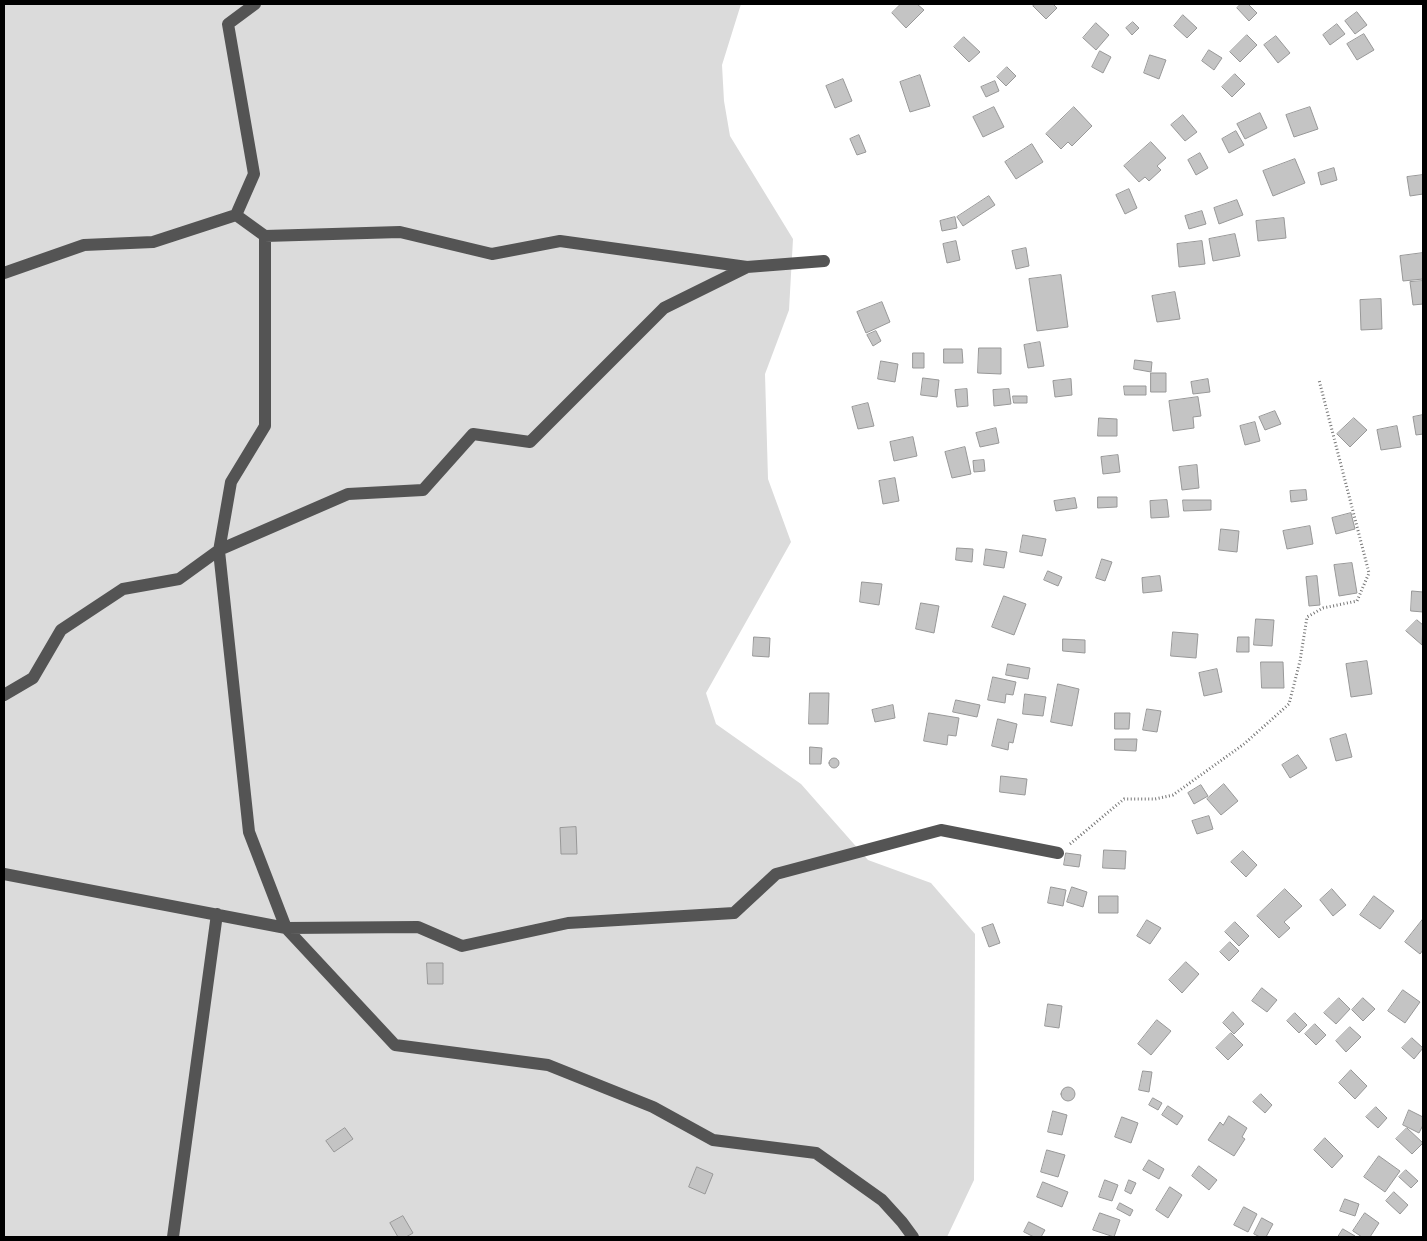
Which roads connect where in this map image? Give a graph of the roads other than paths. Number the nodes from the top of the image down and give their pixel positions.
1 (255, 4) edge
2 (236, 215) junction
3 (265, 236) junction
4 (824, 261) dead end
5 (747, 267) junction
6 (4, 273) edge
7 (219, 550) junction
8 (4, 695) edge
9 (1058, 854) road end
10 (4, 874) edge
11 (217, 914) junction
12 (286, 928) junction
13 (173, 1237) edge
14 (913, 1237) edge

1 - 2 street
2 - 3 street
2 - 6 street
3 - 5 street
3 - 7 street
4 - 5 street
5 - 7 street
7 - 8 street
7 - 12 street
9 - 12 street
10 - 11 street
11 - 12 street
11 - 13 street
12 - 14 street

